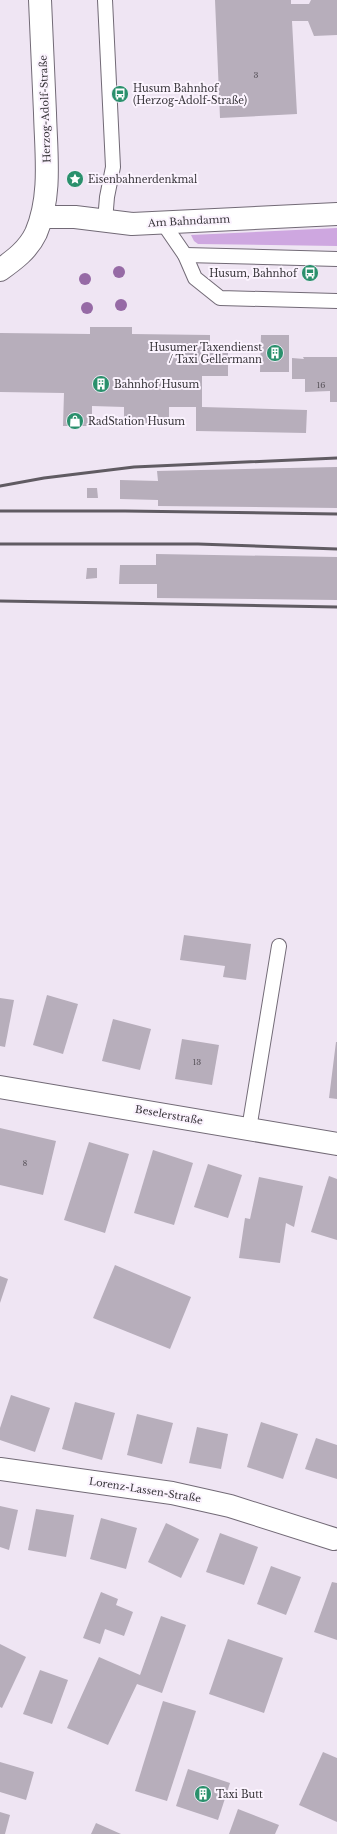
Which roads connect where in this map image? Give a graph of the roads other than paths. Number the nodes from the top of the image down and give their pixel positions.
1 (40, 0) edge
2 (104, 0) edge
3 (337, 214) edge
4 (42, 218) junction
5 (105, 221) junction
6 (163, 223) junction
7 (185, 255) junction
8 (337, 259) edge
9 (0, 270) edge
10 (337, 301) edge
11 (279, 946) dead end
12 (0, 1087) edge
13 (249, 1129) junction
14 (337, 1144) edge
15 (0, 1469) edge
16 (334, 1539) dead end

1 - 4 street, Herzog-Adolf-Straße
2 - 5 lane
3 - 6 street, Am Bahndamm
4 - 5 street, Am Bahndamm
4 - 9 street, Herzog-Adolf-Straße
5 - 6 street, Am Bahndamm
6 - 7 lane
7 - 8 lane
7 - 10 lane
11 - 13 lane
12 - 13 street, Beselerstraße
13 - 14 street, Beselerstraße
15 - 16 street, Lorenz-Lassen-Straße

